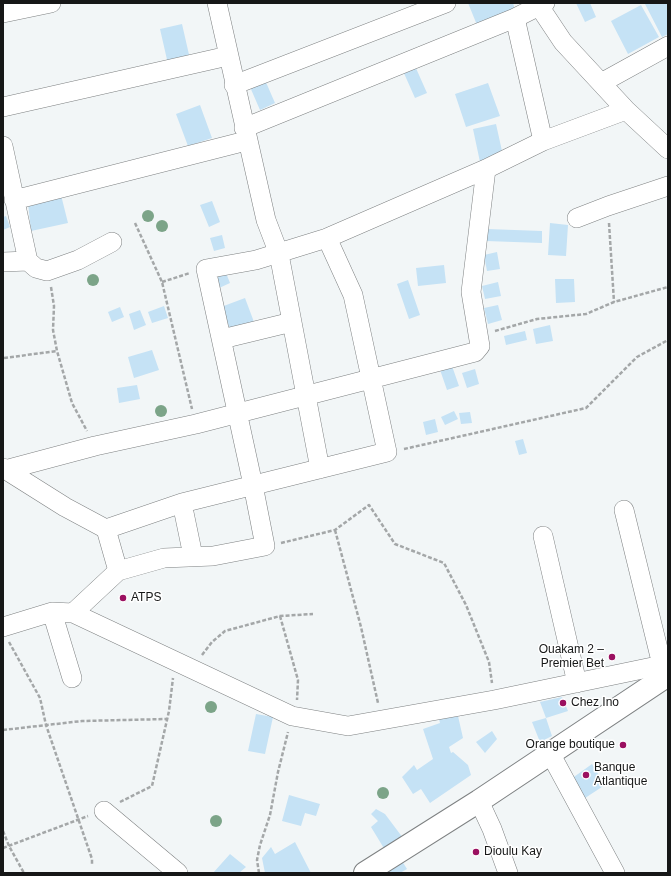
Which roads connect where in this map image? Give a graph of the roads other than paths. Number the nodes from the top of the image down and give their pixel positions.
1 (51, 3) edge
2 (217, 3) edge
3 (436, 5) edge
4 (529, 8) edge
5 (3, 13) edge
6 (668, 46) edge
7 (228, 56) junction
8 (601, 83) junction
9 (234, 85) junction
10 (3, 107) edge
11 (626, 110) junction
12 (245, 134) junction
13 (543, 142) junction
14 (3, 146) edge
15 (668, 150) edge
16 (486, 169) junction
17 (668, 186) edge
18 (14, 200) junction
19 (577, 218) dead end
20 (327, 238) junction
21 (112, 242) dead end
22 (279, 254) junction
23 (28, 261) junction
24 (3, 262) edge
25 (292, 322) junction
26 (222, 339) junction
27 (372, 378) junction
28 (304, 395) junction
29 (238, 413) junction
30 (4, 469) edge
31 (320, 469) junction
32 (253, 485) junction
33 (182, 503) junction
34 (624, 510) dead end
35 (106, 529) junction
36 (543, 536) dead end
37 (192, 556) junction
38 (118, 571) junction
39 (52, 612) junction
40 (73, 614) junction
41 (5, 633) edge
42 (666, 668) edge
43 (72, 678) dead end
44 (578, 683) junction
45 (550, 753) junction
46 (479, 801) junction
47 (104, 810) road end
48 (178, 873) edge
49 (365, 873) edge
50 (508, 873) edge
51 (615, 873) edge

1 - 5 street
2 - 7 street
3 - 9 street
4 - 8 street
4 - 12 street
4 - 13 street
6 - 8 street
7 - 9 street
7 - 10 street
8 - 11 street
9 - 12 street
11 - 13 street
11 - 15 street
12 - 18 street
12 - 22 street
13 - 16 street
14 - 18 street
16 - 20 street
16 - 27 street
17 - 19 street
18 - 23 street
20 - 22 street
20 - 27 street
21 - 23 street
22 - 25 street
22 - 26 street
23 - 24 street
25 - 26 street
25 - 28 street
26 - 29 street
27 - 28 street
27 - 31 street
28 - 29 street
28 - 31 street
29 - 30 street
29 - 32 street
30 - 35 street
31 - 32 street
32 - 33 street
32 - 37 street
33 - 35 street
33 - 37 street
34 - 42 street
35 - 38 street
36 - 44 street
37 - 38 street
38 - 40 street
39 - 40 street
39 - 41 street
39 - 43 street
40 - 44 street
42 - 44 street
42 - 45 street
45 - 46 street
45 - 51 street
46 - 49 street
46 - 50 street
47 - 48 street

